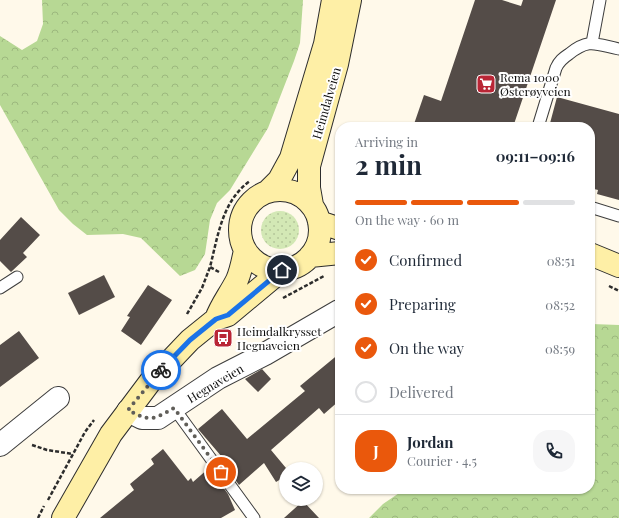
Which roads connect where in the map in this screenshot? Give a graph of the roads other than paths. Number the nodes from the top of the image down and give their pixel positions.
1 (332, 0) edge
2 (350, 0) edge
3 (600, 0) edge
4 (592, 43) junction
5 (619, 49) edge
6 (540, 122) edge
7 (259, 186) junction
8 (595, 209) edge
9 (315, 214) junction
10 (619, 216) edge
11 (335, 226) edge
12 (245, 250) junction
13 (335, 253) edge
14 (310, 256) junction
15 (595, 256) edge
16 (619, 266) edge
17 (282, 270) junction
18 (17, 277) dead end
19 (0, 288) edge
20 (335, 314) edge
21 (216, 319) junction
22 (58, 398) dead end
23 (174, 408) junction
24 (128, 410) junction
25 (0, 445) edge
26 (63, 518) edge
27 (254, 518) edge

1 - 7 main road, Heimdalveien
2 - 9 main road, Heimdalveien
3 - 4 lane
4 - 5 lane
4 - 6 lane
7 - 9 main road
7 - 12 main road
8 - 10 lane
9 - 11 main road
9 - 14 main road
12 - 17 main road
12 - 21 main road
13 - 14 main road
14 - 17 main road
15 - 16 main road
17 - 21 main road
18 - 19 lane
20 - 23 street, Hegnaveien
21 - 24 main road
22 - 25 street
23 - 24 street, Hegnaveien
23 - 27 lane, Hegnaveien
24 - 26 main road

